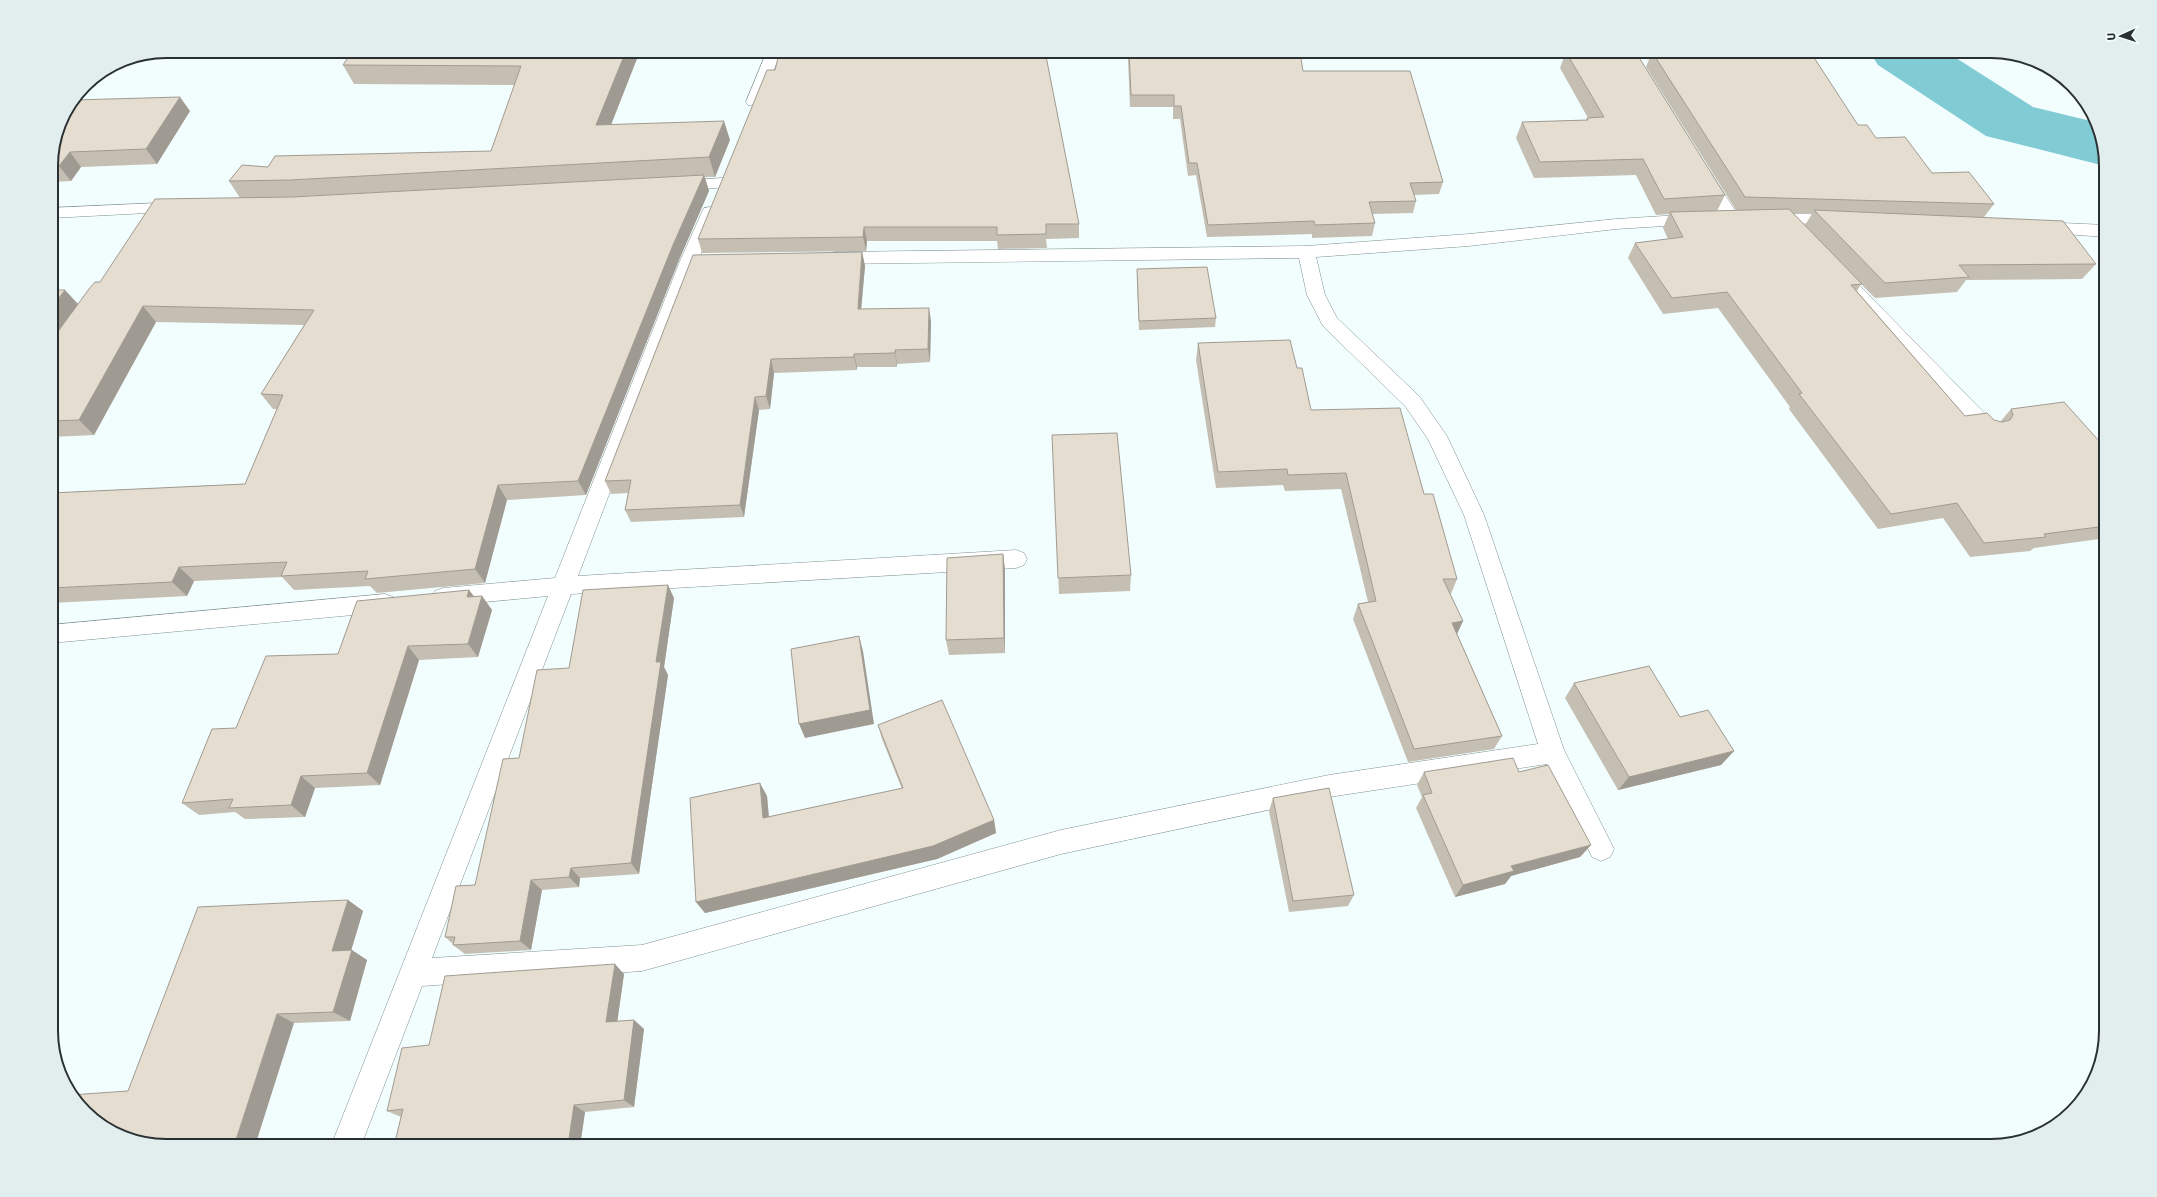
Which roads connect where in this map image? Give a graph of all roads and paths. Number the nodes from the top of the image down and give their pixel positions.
1 (771, 58) edge
2 (748, 117) edge
3 (731, 161) edge
4 (1698, 164) edge
5 (722, 183) junction
6 (659, 187) edge
7 (160, 207) junction
8 (198, 207) edge
9 (58, 213) edge
10 (1744, 218) junction
11 (1785, 218) junction
12 (1855, 221) edge
13 (146, 226) edge
14 (2028, 228) edge
15 (2099, 231) edge
16 (1801, 235) edge
17 (1306, 252) junction
18 (816, 259) edge
19 (1840, 275) edge
20 (1988, 429) edge
21 (1016, 560) dead end
22 (562, 586) junction
23 (58, 633) edge
24 (1554, 752) junction
25 (1601, 849) dead end
26 (412, 973) junction
27 (349, 1139) edge

1 - 2 street
3 - 5 street
4 - 10 street
5 - 6 street
5 - 22 street
7 - 8 street
7 - 9 street
7 - 13 street
10 - 11 street
10 - 17 street
11 - 12 street
11 - 16 street
14 - 15 street
17 - 18 street
17 - 24 street
19 - 20 street
21 - 22 street
22 - 23 street
22 - 26 street
24 - 25 street
24 - 26 street
26 - 27 street

